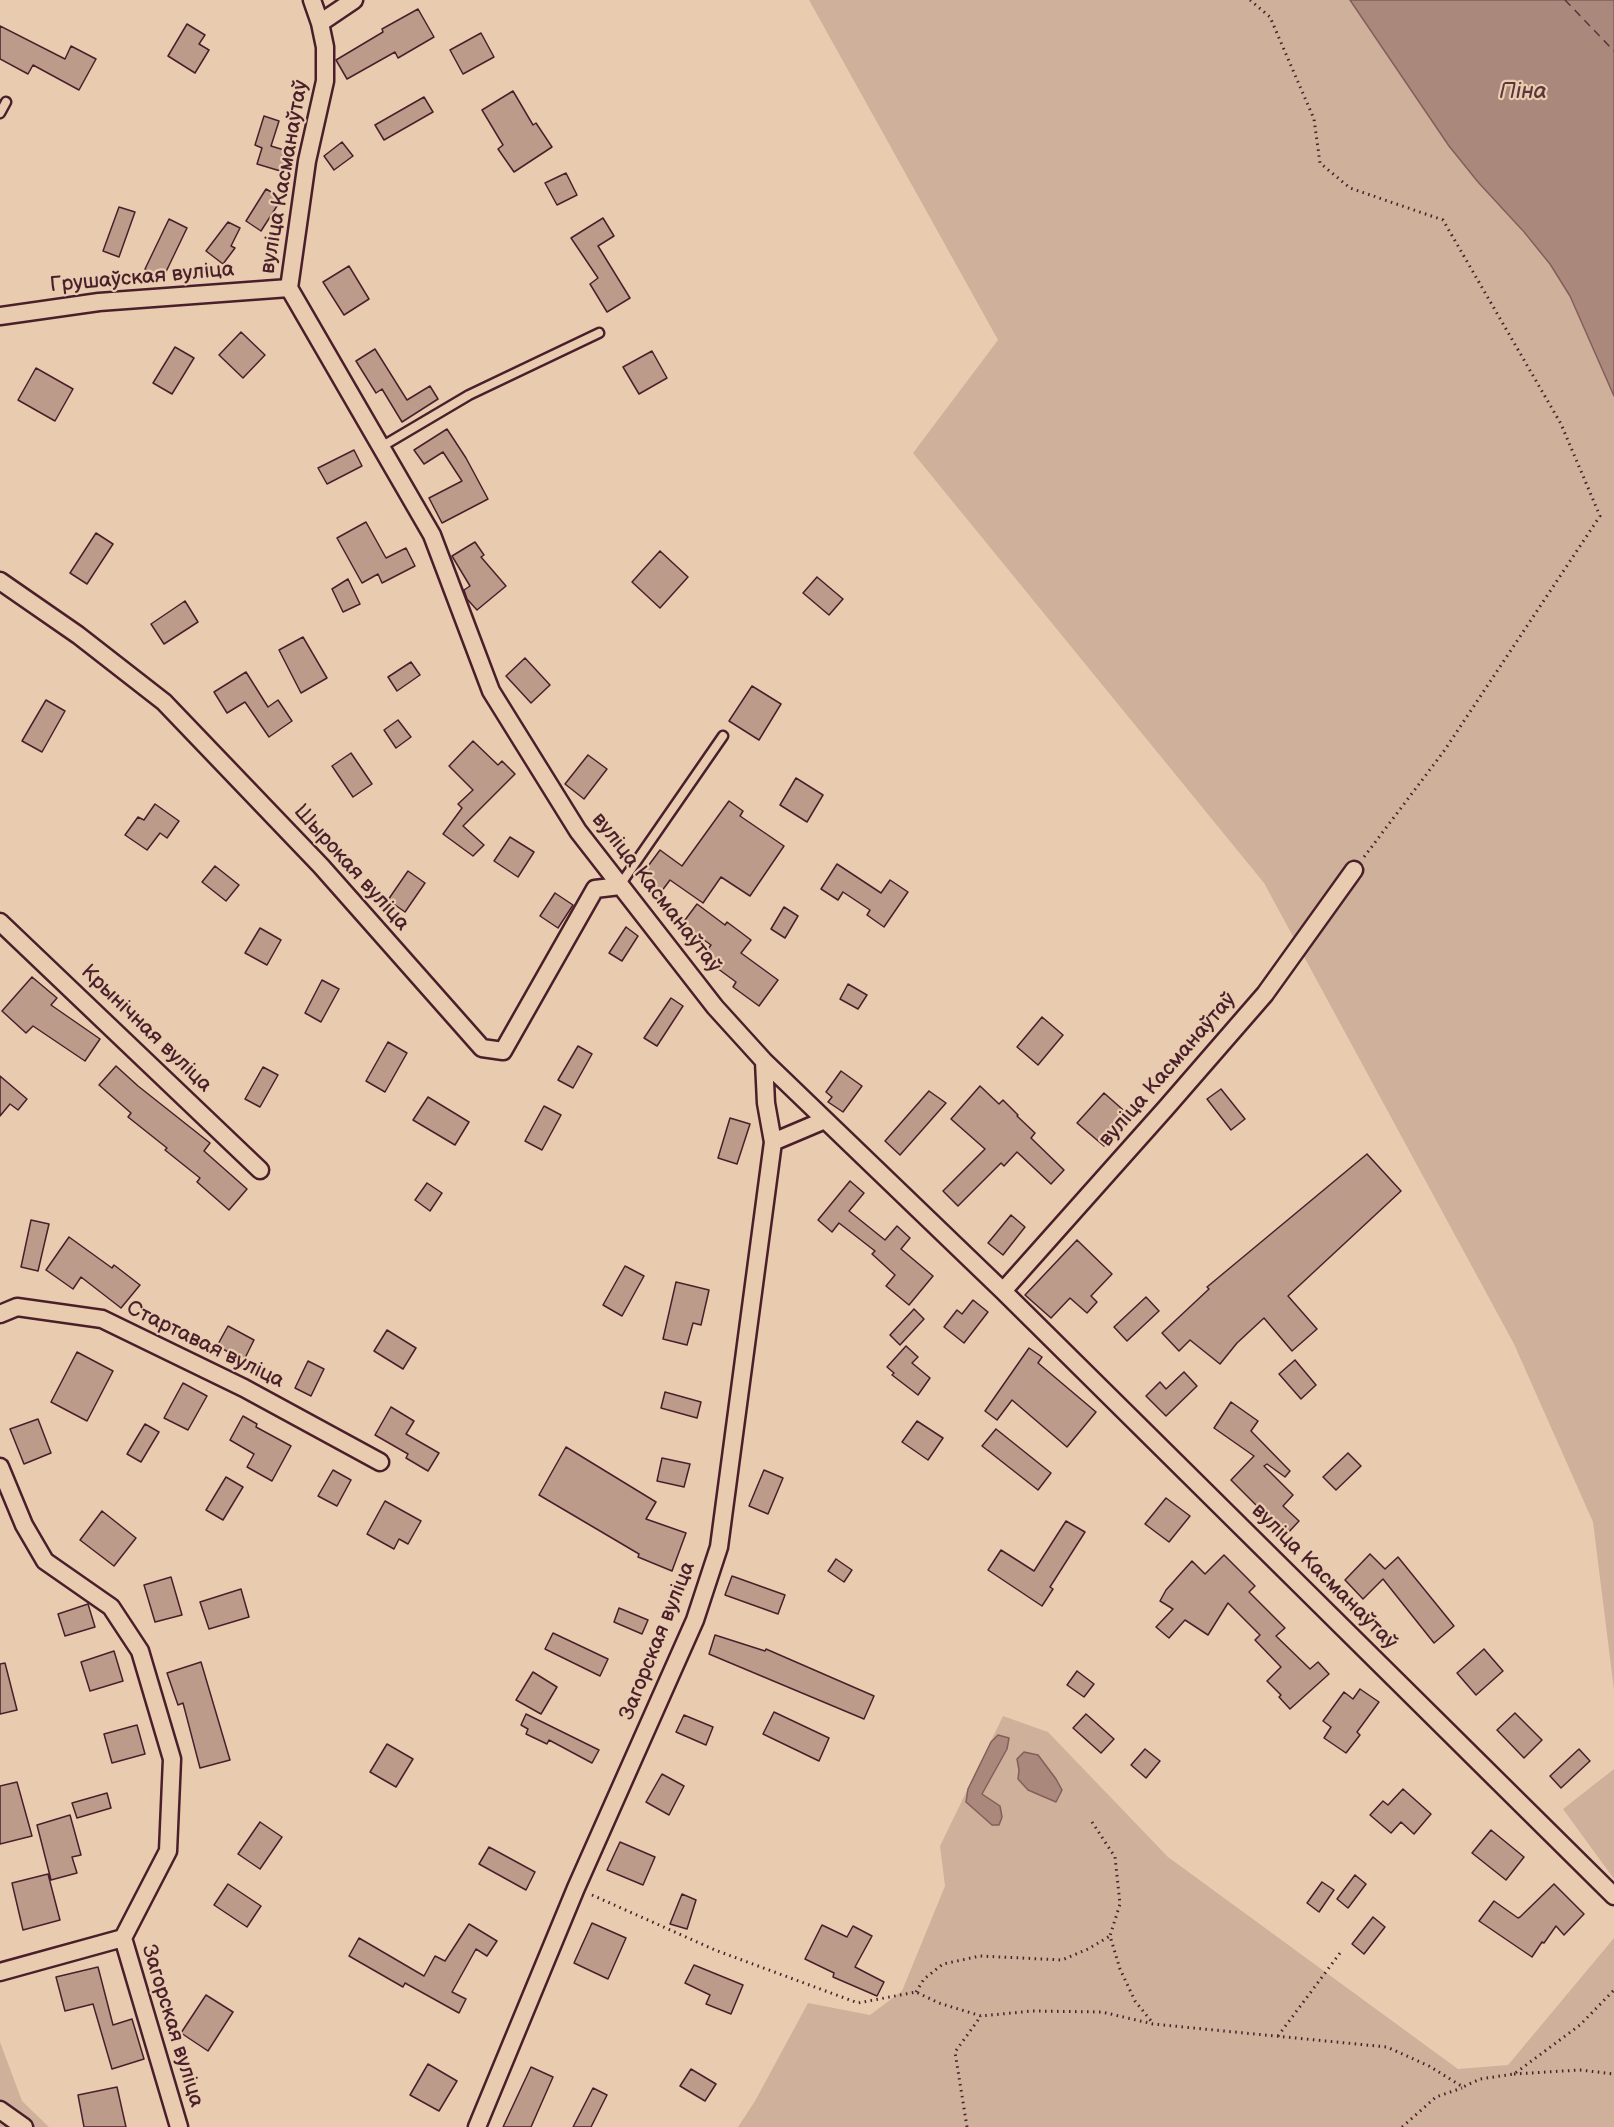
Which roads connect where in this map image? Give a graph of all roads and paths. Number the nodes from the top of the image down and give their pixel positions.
1 (312, 0) edge
2 (354, 0) edge
3 (1250, 0) edge
4 (320, 23) junction
5 (6, 102) dead end
6 (0, 113) edge
7 (289, 288) junction
8 (0, 316) edge
9 (599, 333) dead end
10 (381, 447) junction
11 (0, 581) edge
12 (723, 736) dead end
13 (1354, 870) joint
14 (620, 886) junction
15 (0, 922) edge
16 (764, 1061) junction
17 (825, 1120) junction
18 (773, 1142) junction
19 (260, 1170) dead end
20 (1003, 1291) junction
21 (0, 1314) edge
22 (380, 1462) dead end
23 (0, 1467) edge
24 (1092, 1822) dead end
25 (576, 1888) junction
26 (1614, 1896) edge
27 (1110, 1936) junction
28 (123, 1938) junction
29 (1340, 1953) dead end
30 (0, 1972) edge
31 (1614, 1990) edge
32 (916, 1992) junction
33 (981, 2016) junction
34 (1153, 2024) junction
35 (1278, 2036) junction
36 (1514, 2074) junction
37 (1614, 2074) edge
38 (1463, 2087) junction
39 (0, 2110) edge
40 (24, 2127) edge
41 (179, 2127) edge
42 (477, 2127) edge
43 (967, 2127) edge
44 (1402, 2127) edge

1 - 4 street, вуліца Касманаўтаў
2 - 4 street
3 - 13 path
4 - 7 street, вуліца Касманаўтаў
5 - 6 lane
7 - 8 street, Грушаўская вуліца
7 - 10 street, вуліца Касманаўтаў
9 - 10 lane
10 - 14 street, вуліца Касманаўтаў
11 - 14 street, Шырокая вуліца
12 - 14 lane
13 - 20 street, вуліца Касманаўтаў
14 - 16 street, вуліца Касманаўтаў
15 - 19 street, Крынічная вуліца
16 - 17 street, вуліца Касманаўтаў
16 - 18 street, Загорская вуліца
17 - 18 street
17 - 20 street, вуліца Касманаўтаў
18 - 25 street, Загорская вуліца
20 - 26 street, вуліца Касманаўтаў
21 - 22 street, Стартавая вуліца
23 - 28 street
24 - 27 path
25 - 32 path
25 - 42 street, Загорская вуліца
27 - 32 path
27 - 34 path
28 - 30 street
28 - 41 street, Загорская вуліца
29 - 35 path
31 - 36 path
32 - 33 path
33 - 34 path
33 - 43 path
34 - 35 path
35 - 38 path
36 - 37 path
36 - 38 path
38 - 44 path
39 - 40 street

